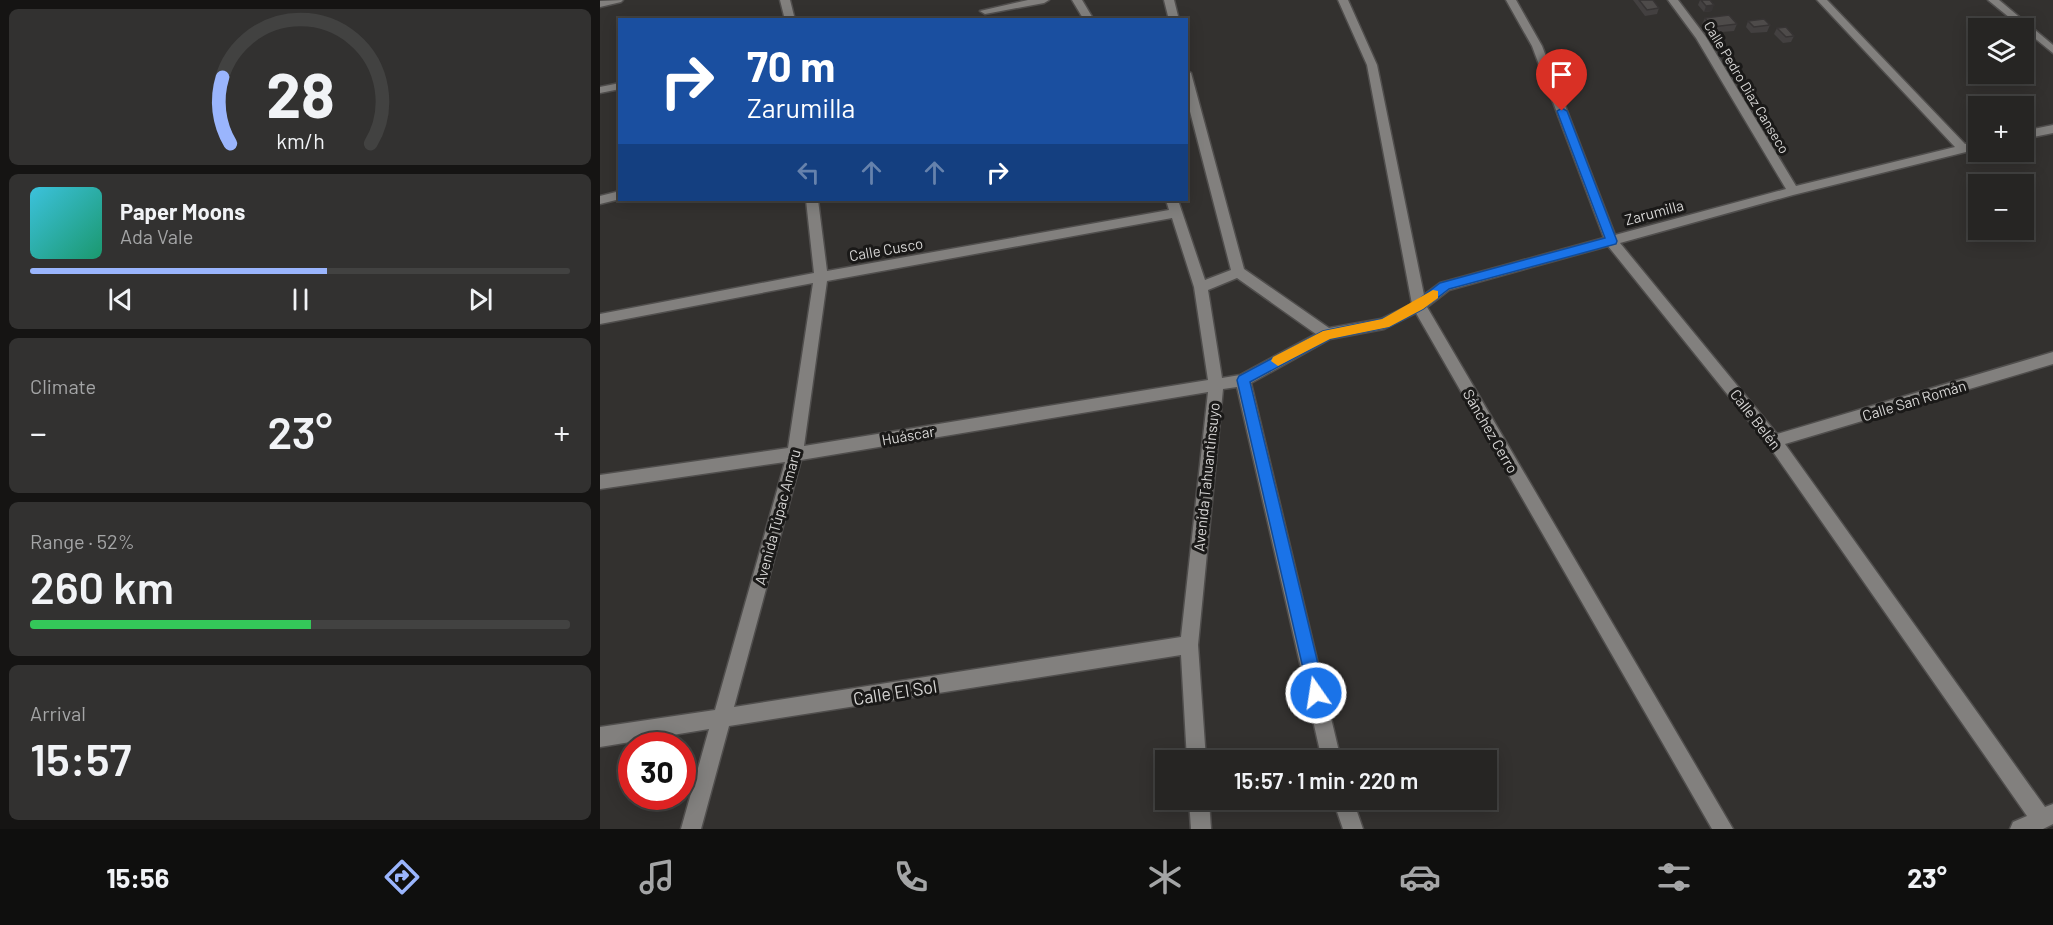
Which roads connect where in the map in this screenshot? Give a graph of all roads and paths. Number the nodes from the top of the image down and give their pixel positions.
1 (618, 0) edge
2 (785, 0) edge
3 (1044, 0) edge
4 (1077, 0) edge
5 (1169, 0) edge
6 (1342, 0) edge
7 (1511, 0) edge
8 (1673, 0) edge
9 (1822, 0) edge
10 (1993, 0) edge
11 (600, 4) edge
12 (985, 11) dead end
13 (790, 18) edge
14 (1088, 18) edge
15 (1174, 18) edge
16 (2053, 50) edge
17 (1188, 81) edge
18 (618, 86) edge
19 (600, 90) edge
20 (2053, 129) edge
21 (2034, 133) edge
22 (1968, 148) edge
23 (1963, 149) junction
24 (1793, 191) junction
25 (618, 196) edge
26 (600, 200) edge
27 (812, 201) edge
28 (1172, 201) edge
29 (1178, 213) junction
30 (1611, 241) junction
31 (1238, 272) junction
32 (821, 277) junction
33 (1201, 287) junction
34 (1419, 306) junction
35 (600, 320) edge
36 (1327, 334) junction
37 (2053, 358) edge
38 (1243, 380) junction
39 (1216, 383) junction
40 (1774, 441) junction
41 (795, 454) junction
42 (600, 482) edge
43 (1189, 645) junction
44 (720, 720) junction
45 (600, 737) edge
46 (1196, 750) edge
47 (1330, 750) edge
48 (1200, 810) edge
49 (1346, 810) edge
50 (2047, 817) edge
51 (691, 829) edge
52 (1201, 829) edge
53 (1353, 829) edge
54 (1723, 829) edge
55 (2020, 829) edge

1 - 11 street
2 - 13 street
3 - 12 street
4 - 14 street
5 - 15 street
6 - 34 street, Sánchez Cerro
7 - 30 street, Calle Belén
8 - 24 street, Calle Pedro Diaz Canseco
9 - 23 street
10 - 16 street
17 - 31 street
18 - 19 street
20 - 21 street
22 - 23 street, Zarumilla
23 - 24 street, Zarumilla
24 - 30 street, Zarumilla
25 - 26 street
27 - 32 street, Avenida Túpac Amaru
28 - 29 street, Avenida Tahuantinsuyo
29 - 32 street, Calle Cusco
29 - 33 street, Avenida Tahuantinsuyo
30 - 34 street, Zarumilla
30 - 40 street, Calle Belén
31 - 33 street
31 - 36 street
32 - 35 street, Calle Cusco
32 - 41 street, Avenida Túpac Amaru
33 - 39 street, Avenida Tahuantinsuyo
34 - 36 street, Zarumilla
34 - 54 street, Sánchez Cerro
36 - 38 street, Zarumilla
37 - 40 street, Calle San Román
38 - 39 street, Zarumilla
38 - 47 street
39 - 41 street, Huáscar
39 - 43 street, Avenida Tahuantinsuyo
40 - 50 street, Calle Belén
41 - 42 street, Huáscar
41 - 44 street, Avenida Túpac Amaru
43 - 44 street, Calle El Sol
43 - 46 street, Avenida Tahuantinsuyo
44 - 45 street, Calle El Sol
44 - 51 street, Avenida Túpac Amaru
48 - 52 street
49 - 53 street
50 - 55 street

